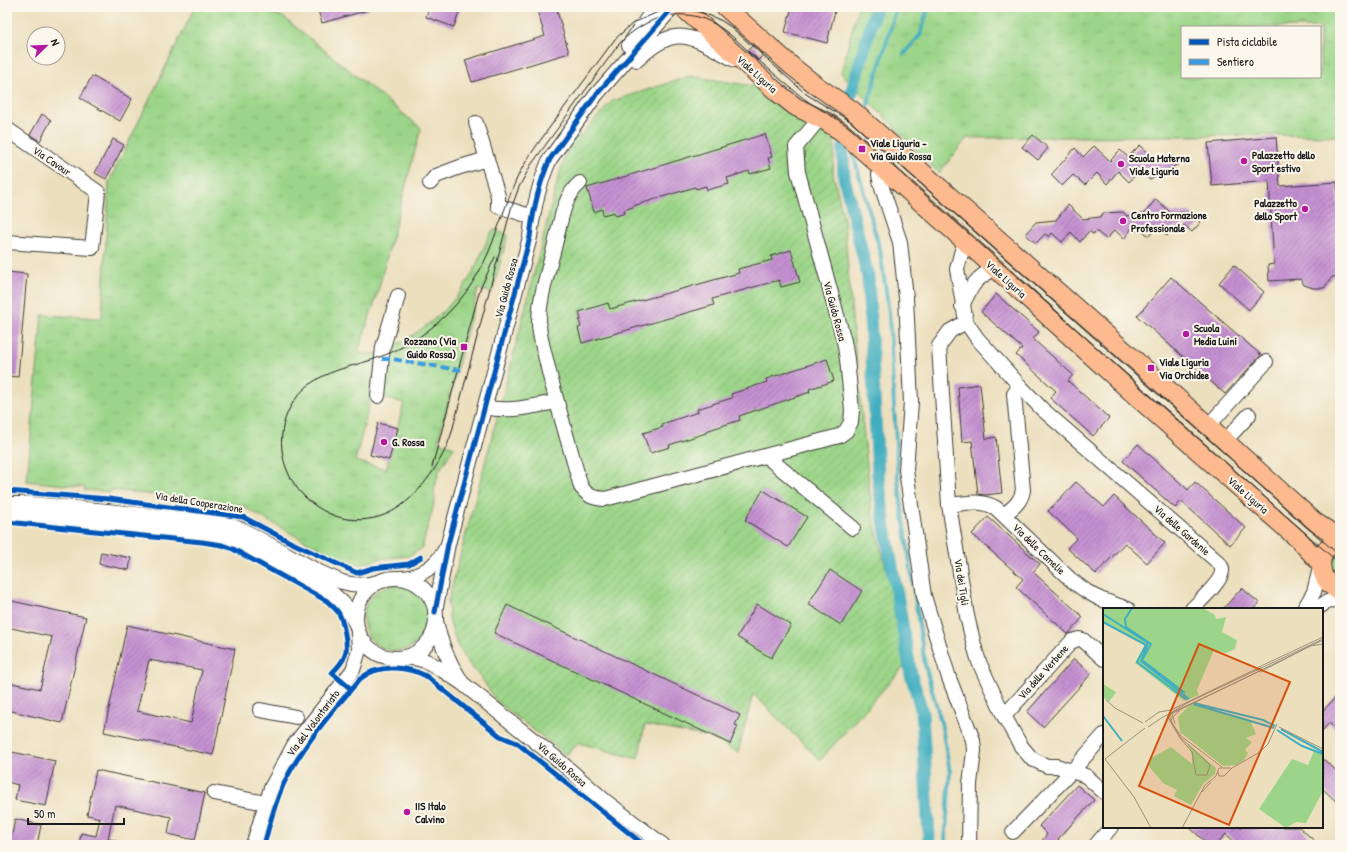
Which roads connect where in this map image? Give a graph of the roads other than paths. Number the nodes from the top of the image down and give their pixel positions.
1 (655, 7) edge
2 (673, 7) edge
3 (682, 7) edge
4 (725, 7) edge
5 (751, 69) junction
6 (596, 95) junction
7 (820, 118) junction
8 (476, 123) dead end
9 (7, 128) edge
10 (487, 159) junction
11 (881, 166) junction
12 (430, 183) dead end
13 (580, 183) dead end
14 (533, 217) junction
15 (7, 242) edge
16 (967, 244) junction
17 (996, 269) junction
18 (398, 296) dead end
19 (962, 306) junction
20 (966, 322) junction
21 (1266, 362) dead end
22 (1020, 386) junction
23 (378, 396) dead end
24 (556, 402) junction
25 (485, 407) junction
26 (1249, 415) dead end
27 (1208, 426) junction
28 (1225, 441) junction
29 (766, 456) junction
30 (7, 504) edge
31 (949, 504) junction
32 (7, 512) edge
33 (1004, 514) junction
34 (853, 528) dead end
35 (1340, 538) edge
36 (448, 544) junction
37 (1321, 564) junction
38 (398, 578) junction
39 (382, 581) junction
40 (1340, 592) edge
41 (1340, 597) edge
42 (1125, 608) edge
43 (1193, 608) edge
44 (1305, 608) edge
45 (1318, 608) edge
46 (435, 615) junction
47 (357, 627) junction
48 (396, 658) junction
49 (1103, 658) edge
50 (353, 670) junction
51 (462, 683) junction
52 (260, 710) dead end
53 (1004, 716) junction
54 (296, 717) dead end
55 (1103, 736) edge
56 (1072, 770) junction
57 (1103, 791) edge
58 (214, 793) dead end
59 (266, 803) junction
60 (1111, 828) edge
61 (1013, 832) dead end
62 (253, 845) edge
63 (663, 845) edge
64 (969, 845) edge
65 (1096, 845) edge

1 - 6 street, Via Guido Rossa
2 - 6 street, Via Guido Rossa
3 - 5 main road, Viale Liguria
4 - 27 main road
5 - 6 street, Via Guido Rossa
5 - 7 main road, Viale Liguria
6 - 14 street, Via Guido Rossa
7 - 11 main road, Viale Liguria
7 - 29 street, Via Guido Rossa
8 - 10 street
9 - 15 street, Via Cavour
10 - 12 street
10 - 14 street
11 - 16 main road, Viale Liguria
11 - 64 street
13 - 24 street, Via Guido Rossa
14 - 25 street, Via Guido Rossa
16 - 17 main road, Viale Liguria
16 - 19 street
17 - 19 street
17 - 37 main road, Viale Liguria
18 - 23 street
19 - 20 street
20 - 22 street
20 - 31 street, Via dei Tigli
21 - 27 street
22 - 33 street
22 - 43 street, Via delle Gardenie
24 - 25 street
24 - 29 street, Via Guido Rossa
25 - 36 street, Via Guido Rossa
26 - 28 street
27 - 28 main road
28 - 35 main road
29 - 34 street
30 - 39 street, Via della Cooperazione
31 - 33 street, Via delle Camelie
31 - 53 street, Via dei Tigli
32 - 47 street
33 - 42 street, Via delle Camelie
35 - 37 main road
36 - 38 street, Via Guido Rossa
36 - 46 street, Via Guido Rossa
37 - 40 main road
37 - 44 street
38 - 39 street
38 - 46 street
39 - 47 street
41 - 45 street
46 - 48 street
46 - 51 street, Via Guido Rossa
47 - 48 street
47 - 50 street, Via del Volontariato
48 - 50 street, Via del Volontariato
48 - 51 street, Via Guido Rossa
49 - 53 street, Via delle Verbene
50 - 59 street, Via del Volontariato
51 - 63 street, Via Guido Rossa
52 - 54 street
53 - 56 street, Via dei Tigli
55 - 56 street
56 - 57 street, Via dei Tigli
56 - 61 street
58 - 59 street
59 - 62 street, Via del Volontariato
60 - 65 street

